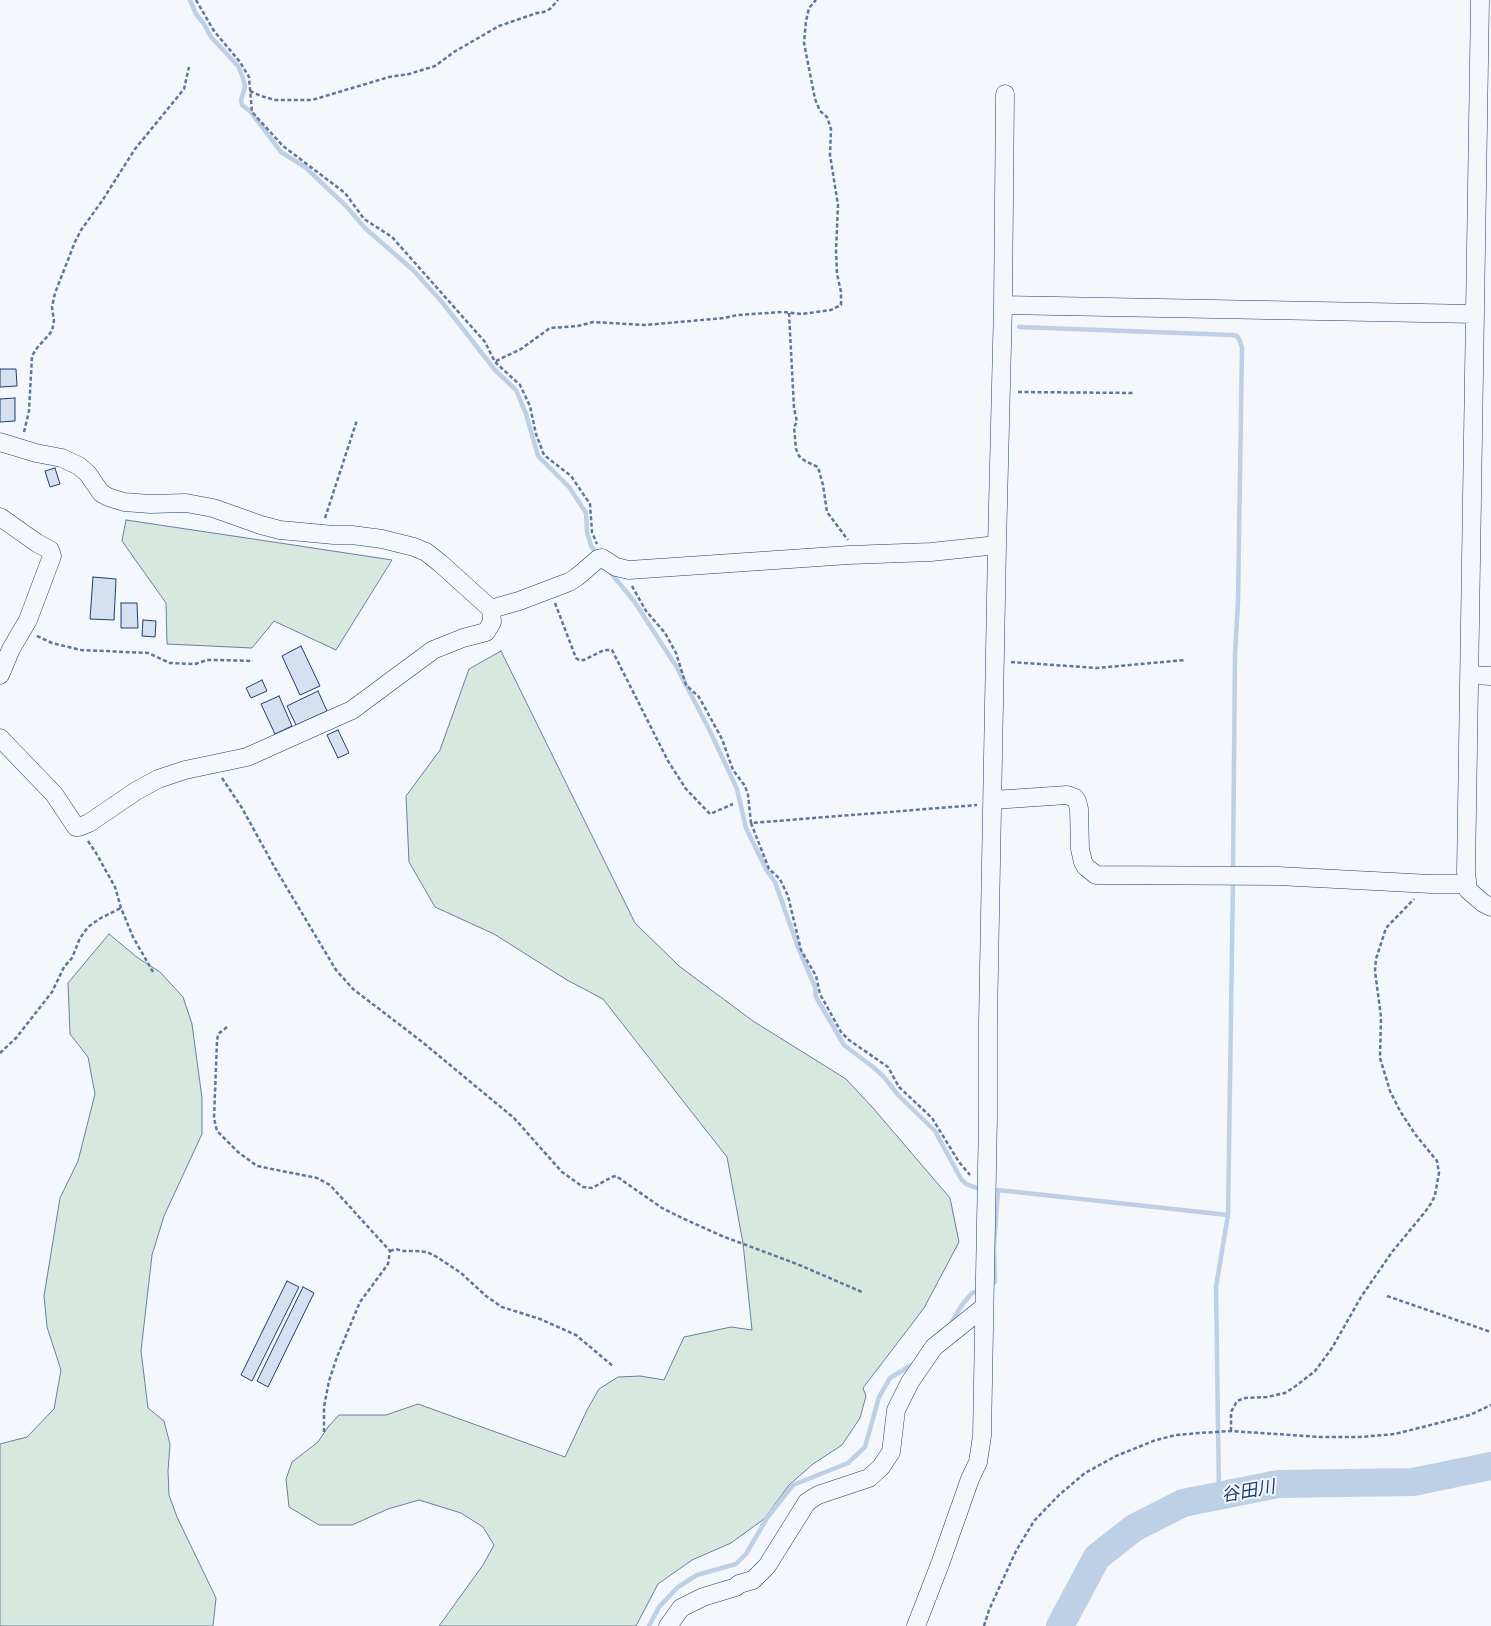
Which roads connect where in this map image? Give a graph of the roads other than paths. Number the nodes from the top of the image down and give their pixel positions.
1 (1480, 0) edge
2 (1005, 94) dead end
3 (1003, 305) junction
4 (1474, 314) junction
5 (0, 442) edge
6 (0, 517) edge
7 (997, 545) junction
8 (491, 610) junction
9 (0, 675) edge
10 (1470, 675) junction
11 (1491, 676) edge
12 (0, 738) edge
13 (993, 800) junction
14 (1467, 884) junction
15 (1491, 907) edge
16 (984, 1307) junction
17 (668, 1626) edge
18 (916, 1626) edge

1 - 4 street
2 - 3 street
3 - 4 street
3 - 7 street
4 - 10 street
5 - 8 street
6 - 9 street
7 - 8 street
7 - 13 street
8 - 12 street
10 - 11 street
10 - 14 street
13 - 14 street
13 - 16 street
14 - 15 street
16 - 17 street
16 - 18 street

